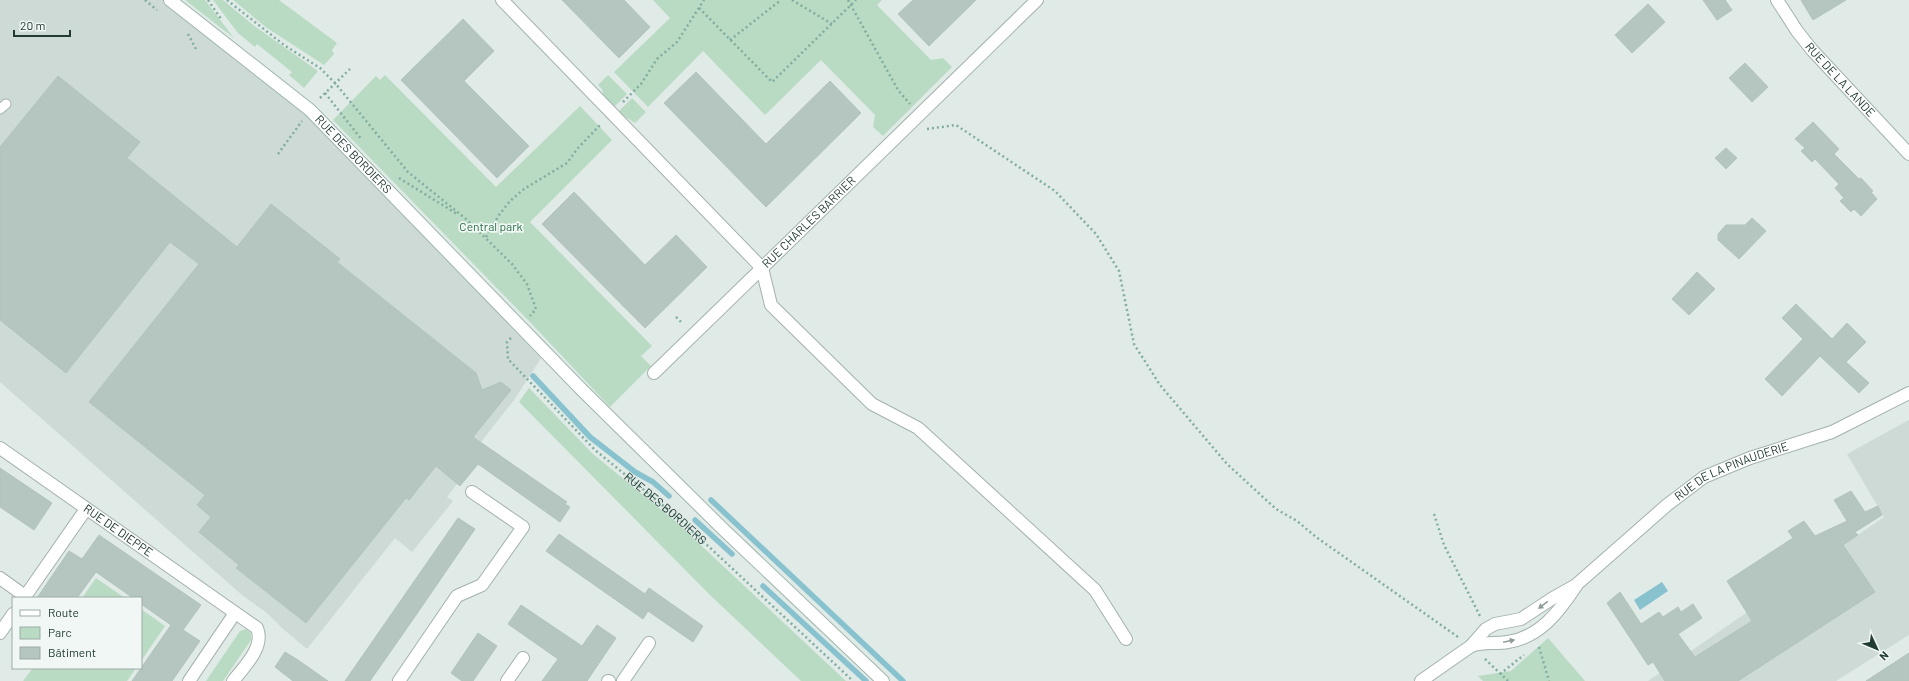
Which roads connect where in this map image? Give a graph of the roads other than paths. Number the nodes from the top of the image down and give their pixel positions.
1 (170, 0) edge
2 (502, 0) edge
3 (1037, 0) edge
4 (1777, 0) edge
5 (1909, 154) edge
6 (762, 268) junction
7 (654, 374) dead end
8 (1909, 393) edge
9 (0, 448) edge
10 (472, 492) dead end
11 (86, 509) junction
12 (0, 578) edge
13 (1576, 585) junction
14 (25, 597) edge
15 (235, 613) junction
16 (12, 615) edge
17 (0, 633) edge
18 (1126, 639) dead end
19 (649, 643) dead end
20 (1470, 646) junction
21 (523, 658) dead end
22 (189, 681) edge
23 (234, 681) edge
24 (399, 681) edge
25 (507, 681) edge
26 (623, 681) edge
27 (883, 681) edge
28 (1421, 681) edge

1 - 27 street, RUE DES BORDIERS
2 - 6 street, RUE CHARLES BARRIER
3 - 6 street, RUE CHARLES BARRIER
4 - 5 street, RUE DE LA LANDE
6 - 7 street
6 - 18 street
8 - 13 street, RUE DE LA PINAUDERIE
9 - 11 street, RUE DE DIEPPE
10 - 24 street
11 - 14 street
11 - 15 street, RUE DE DIEPPE
12 - 14 street
13 -> 20 street, RUE DE LA PINAUDERIE
20 -> 13 street, RUE DE LA PINAUDERIE
15 - 22 street
15 - 23 street, RUE DE DIEPPE
16 - 17 street
19 - 26 street
20 - 28 street, RUE DE LA PINAUDERIE
21 - 25 street

